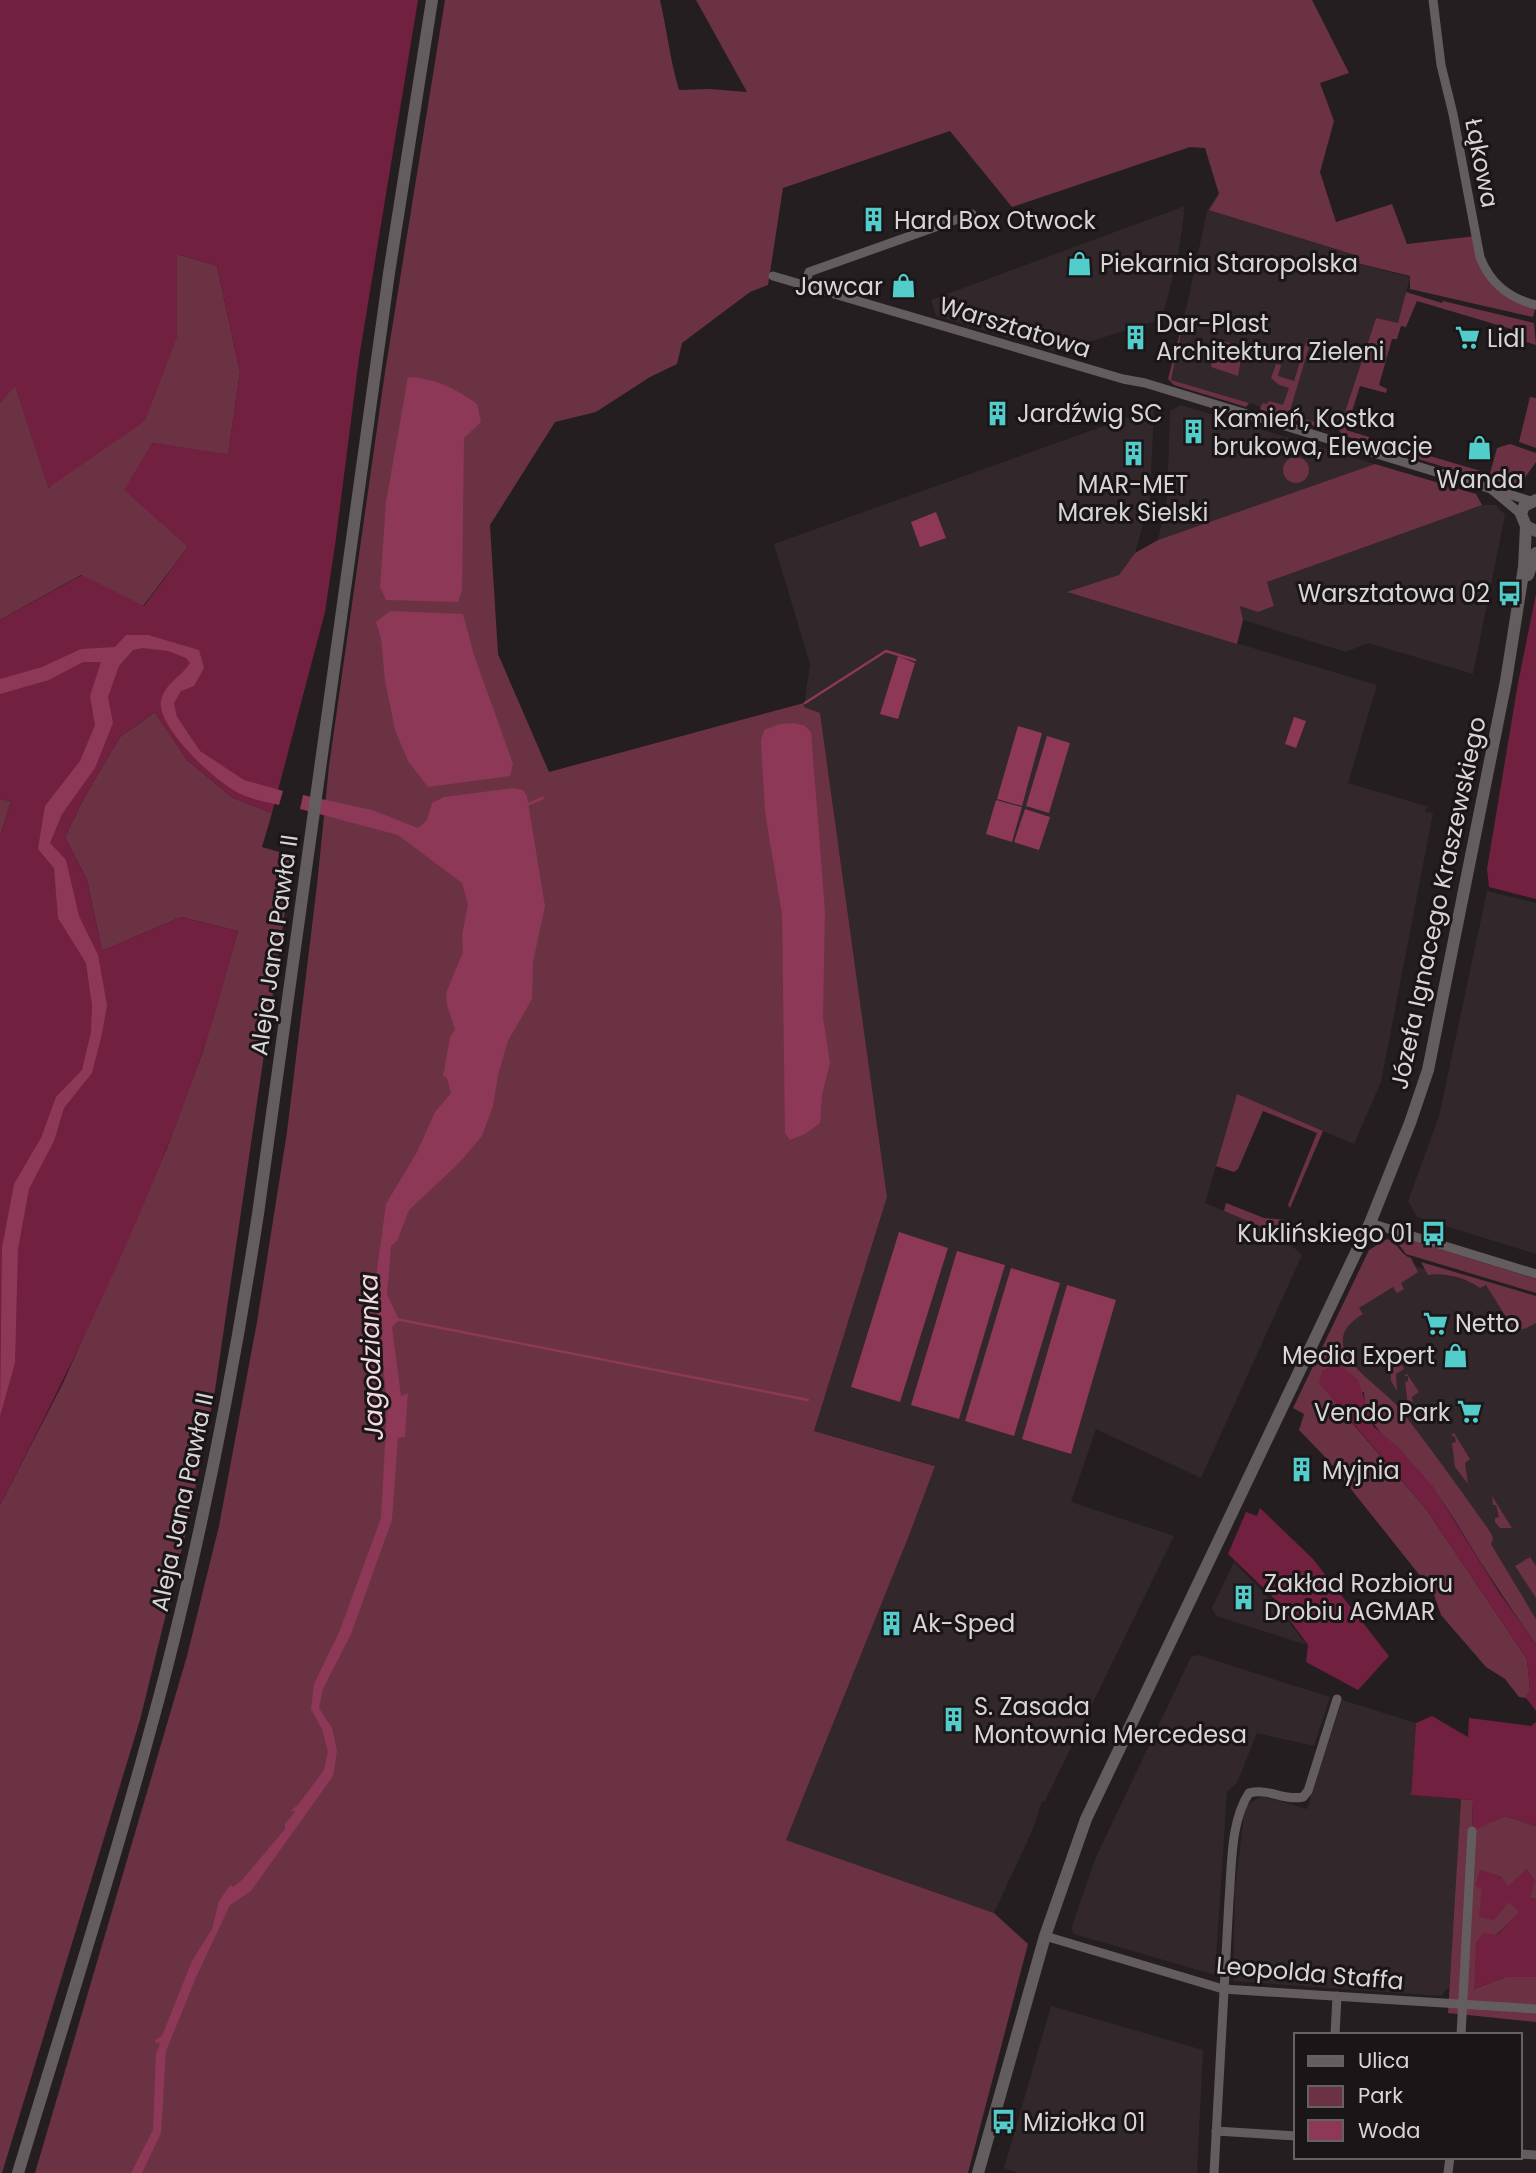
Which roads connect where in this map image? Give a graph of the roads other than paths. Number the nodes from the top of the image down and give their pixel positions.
1 (432, 0) edge
2 (1433, 0) edge
3 (972, 214) dead end
4 (773, 276) dead end
5 (805, 285) junction
6 (1536, 305) edge
7 (1487, 485) junction
8 (1534, 496) edge
9 (1528, 524) edge
10 (1536, 553) edge
11 (1518, 612) junction
12 (1370, 1223) junction
13 (1536, 1274) edge
14 (1337, 1699) dead end
15 (1472, 1831) dead end
16 (1045, 1936) junction
17 (1223, 1989) junction
18 (1337, 1996) junction
19 (1462, 2004) junction
20 (1536, 2009) edge
21 (1335, 2033) edge
22 (1461, 2033) edge
23 (1216, 2131) junction
24 (1294, 2136) edge
25 (18, 2173) edge
26 (978, 2173) edge
27 (1214, 2173) edge

1 - 25 main road, Aleja Jana Pawła II
2 - 6 street, Łąkowa
3 - 5 street
4 - 5 street, Warsztatowa
5 - 7 street, Warsztatowa
7 - 8 street, Warsztatowa
7 - 9 street, Warsztatowa
8 - 9 main road
9 - 11 main road, Józefa Ignacego Kraszewskiego
10 - 11 main road, Józefa Ignacego Kraszewskiego
11 - 12 main road, Józefa Ignacego Kraszewskiego
12 - 13 street
12 - 16 main road, Józefa Ignacego Kraszewskiego
14 - 17 street
15 - 19 street
16 - 17 street, Leopolda Staffa
16 - 26 main road, Józefa Ignacego Kraszewskiego
17 - 18 street, Leopolda Staffa
17 - 23 street
18 - 19 street, Leopolda Staffa
18 - 21 street
19 - 20 street, Leopolda Staffa
19 - 22 street
23 - 24 street
23 - 27 street

